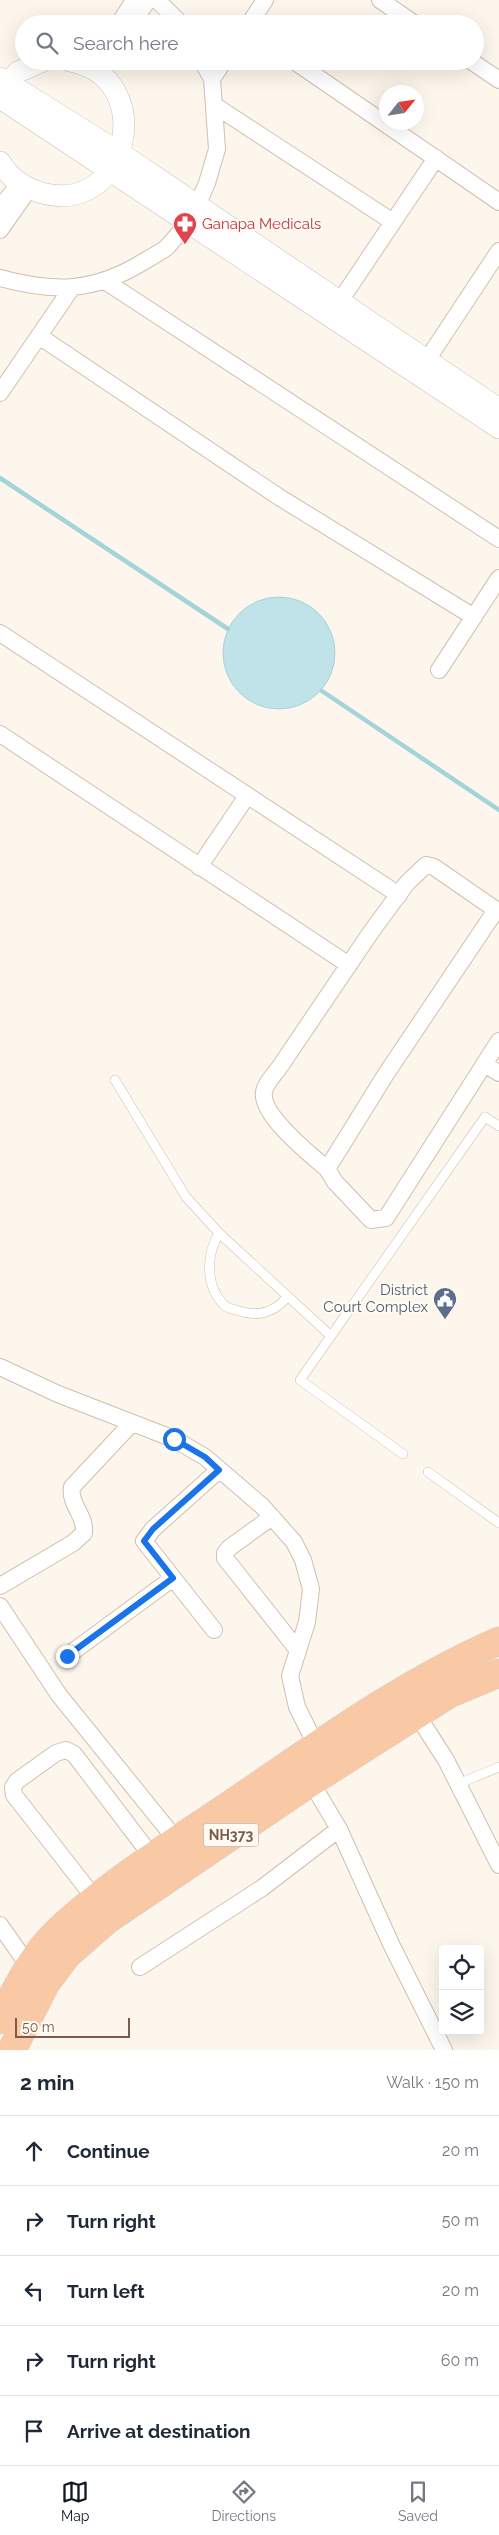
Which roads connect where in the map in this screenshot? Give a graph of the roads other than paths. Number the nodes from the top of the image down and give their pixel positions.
1 (134, 0) edge
2 (148, 0) edge
3 (157, 0) edge
4 (265, 0) edge
5 (380, 0) edge
6 (124, 15) edge
7 (138, 15) edge
8 (172, 15) edge
9 (255, 15) edge
10 (402, 15) edge
11 (484, 69) edge
12 (23, 70) edge
13 (100, 70) edge
14 (207, 70) edge
15 (218, 70) edge
16 (307, 70) edge
17 (212, 79) junction
18 (499, 80) edge
19 (2, 88) edge
20 (214, 105) junction
21 (436, 158) junction
22 (0, 162) edge
23 (115, 162) junction
24 (24, 186) junction
25 (499, 202) edge
26 (0, 208) edge
27 (193, 214) junction
28 (393, 222) junction
29 (0, 230) edge
30 (499, 251) edge
31 (0, 278) edge
32 (105, 281) junction
33 (71, 289) junction
34 (335, 309) junction
35 (39, 336) junction
36 (426, 360) junction
37 (0, 393) edge
38 (499, 409) edge
39 (499, 428) edge
40 (499, 539) edge
41 (499, 578) edge
42 (474, 616) junction
43 (0, 633) edge
44 (439, 670) dead end
45 (0, 734) edge
46 (248, 796) junction
47 (199, 867) junction
48 (399, 895) junction
49 (498, 911) edge
50 (349, 965) junction
51 (499, 1040) edge
52 (484, 1064) junction
53 (499, 1073) edge
54 (115, 1080) dead end
55 (499, 1126) edge
56 (327, 1169) junction
57 (219, 1233) junction
58 (287, 1297) junction
59 (331, 1336) junction
60 (0, 1367) edge
61 (132, 1423) junction
62 (403, 1454) dead end
63 (219, 1470) junction
64 (428, 1472) dead end
65 (272, 1517) junction
66 (499, 1523) edge
67 (173, 1578) junction
68 (0, 1586) edge
69 (0, 1606) edge
70 (214, 1630) dead end
71 (499, 1641) edge
72 (297, 1648) junction
73 (67, 1656) dead end
74 (499, 1673) edge
75 (417, 1715) junction
76 (320, 1766) junction
77 (499, 1767) edge
78 (458, 1784) junction
79 (339, 1829) junction
80 (177, 1841) junction
81 (153, 1858) junction
82 (499, 1865) edge
83 (96, 1900) junction
84 (0, 1925) edge
85 (4, 1942) edge
86 (28, 1965) junction
87 (140, 1967) dead end
88 (0, 2020) edge
89 (12, 2050) edge
90 (444, 2050) edge

1 - 6 street
2 - 7 street
3 - 8 street
4 - 9 street
5 - 10 street
11 - 18 street
12 - 19 street
13 - 23 street
14 - 17 street
15 - 17 street
16 - 21 street
17 - 20 street
19 - 23 street
20 - 27 street
20 - 28 street
21 - 25 street
21 - 28 street
22 - 24 street
23 - 24 street
23 - 27 street
24 - 26 street
24 - 29 street
27 - 32 street
27 - 34 street
28 - 34 street
30 - 36 street
31 - 33 street
32 - 33 street
32 - 40 street
33 - 35 street
34 - 36 street
34 - 39 street
35 - 37 street
35 - 42 street
36 - 38 street
41 - 42 street
42 - 44 street
43 - 46 street
45 - 47 street
46 - 47 street
46 - 48 street
47 - 50 street
48 - 49 street
48 - 50 street
49 - 56 street
50 - 56 street
51 - 52 street
52 - 53 street
52 - 56 street
54 - 57 lane
55 - 59 lane
57 - 58 lane
57 - 58 lane
58 - 59 lane
59 - 62 lane
60 - 61 street
61 - 63 street
61 - 68 street
63 - 65 street
63 - 67 street
64 - 66 lane
65 - 72 street
65 - 72 street
67 - 70 street
67 - 73 street
69 - 80 street
71 - 76 highway, NH373
72 - 76 street
74 - 75 highway, NH373
75 - 76 highway, NH373
75 - 78 street
76 - 79 street
76 - 80 highway, NH373
76 - 89 highway, NH373
77 - 78 lane
78 - 82 street
79 - 87 street
79 - 90 street
80 - 81 highway, NH373
81 - 83 highway, NH373
81 - 83 street
83 - 86 highway, NH373
84 - 85 street
85 - 86 street
86 - 88 highway, NH373

